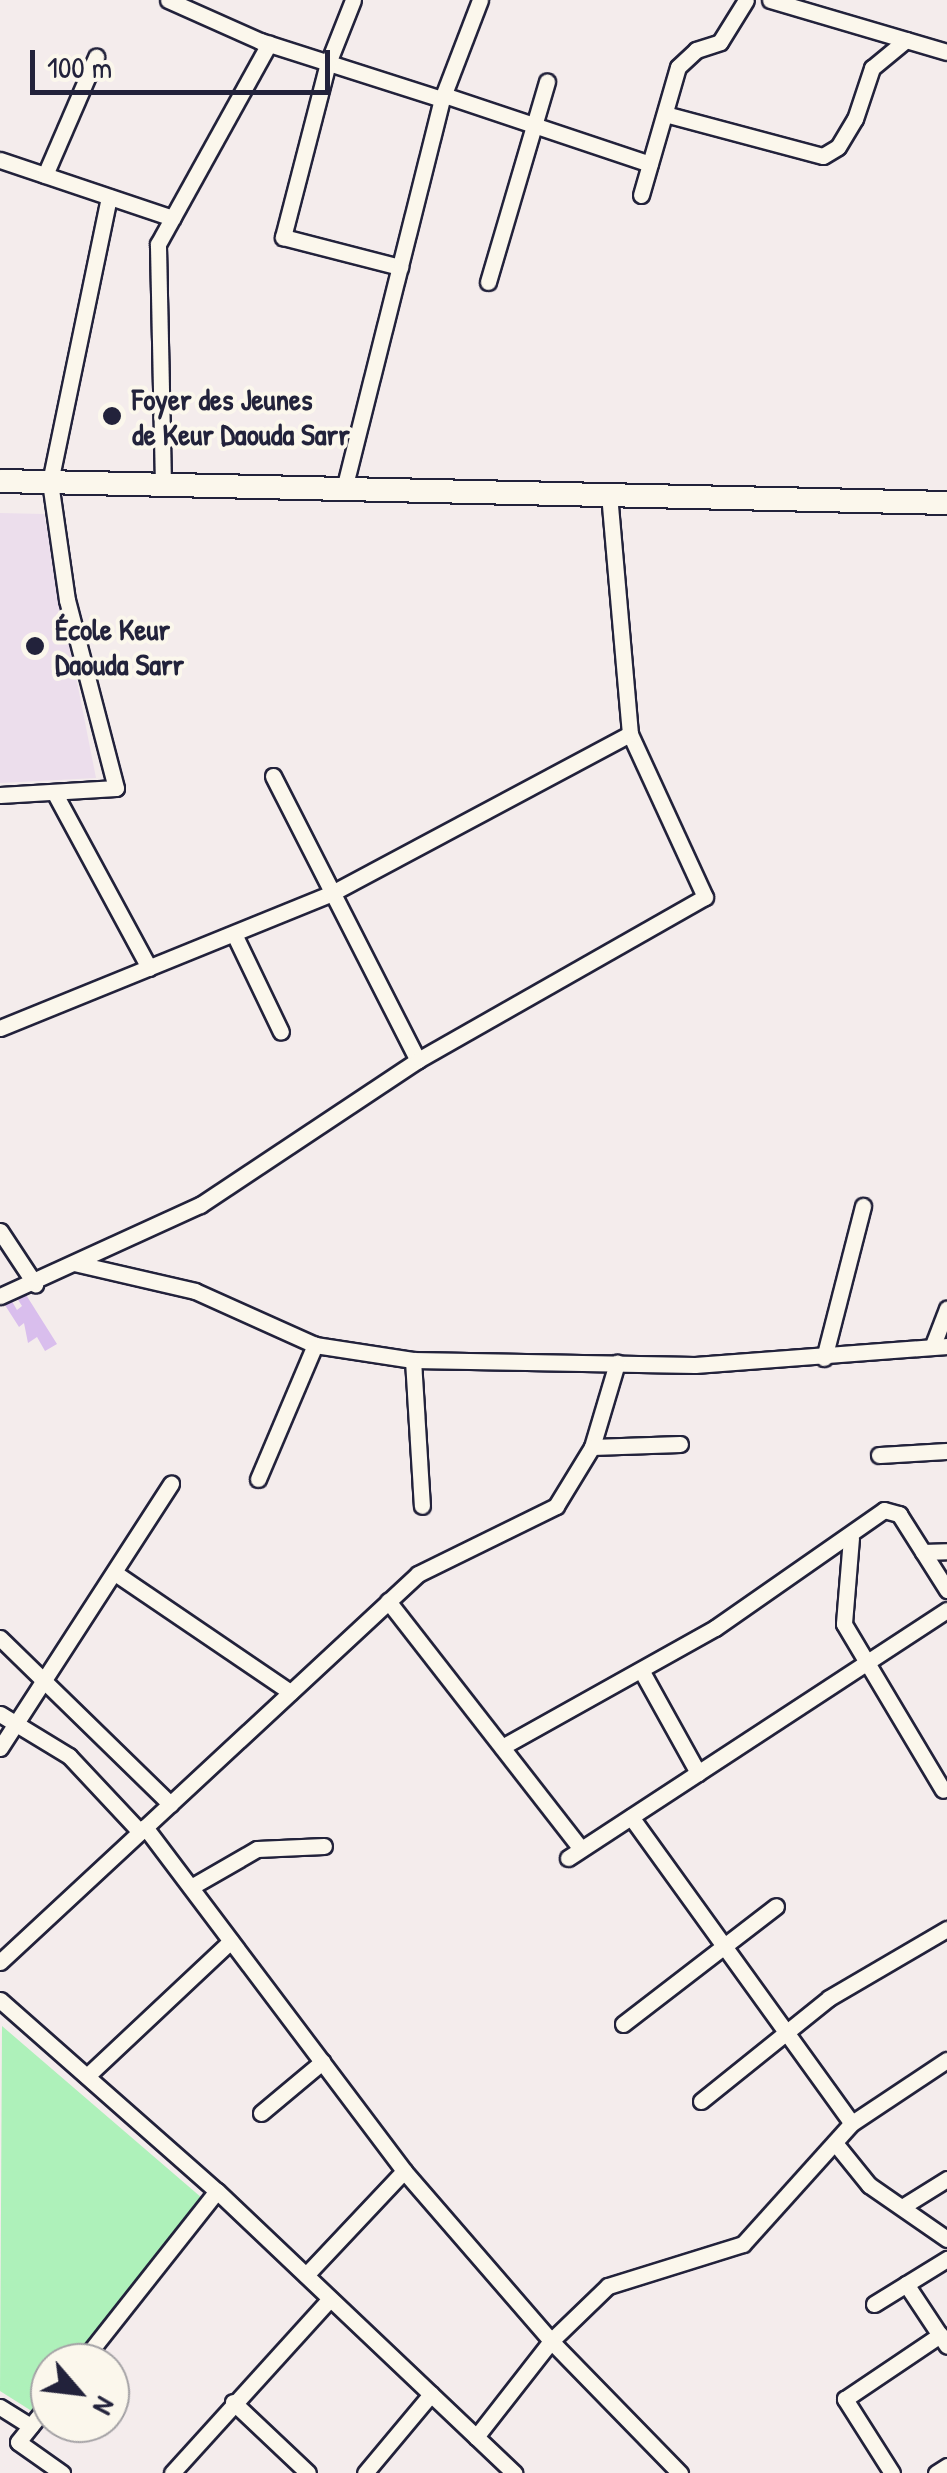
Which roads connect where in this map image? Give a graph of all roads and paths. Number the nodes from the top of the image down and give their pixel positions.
1 (168, 0) edge
2 (354, 0) edge
3 (480, 0) edge
4 (746, 0) edge
5 (770, 0) edge
6 (906, 40) junction
7 (269, 44) junction
8 (947, 52) edge
9 (96, 58) dead end
10 (328, 63) junction
11 (548, 80) dead end
12 (443, 97) junction
13 (665, 114) junction
14 (534, 125) junction
15 (0, 160) edge
16 (650, 164) junction
17 (45, 176) junction
18 (640, 195) dead end
19 (109, 197) junction
20 (172, 218) junction
21 (400, 267) junction
22 (488, 282) dead end
23 (0, 481) edge
24 (50, 482) junction
25 (163, 485) junction
26 (344, 489) junction
27 (609, 495) junction
28 (947, 503) edge
29 (630, 734) junction
30 (273, 776) dead end
31 (54, 792) junction
32 (0, 795) edge
33 (330, 894) junction
34 (235, 936) junction
35 (149, 968) junction
36 (0, 1028) edge
37 (281, 1032) dead end
38 (418, 1060) junction
39 (863, 1206) dead end
40 (0, 1231) edge
41 (74, 1263) junction
42 (35, 1284) junction
43 (0, 1296) edge
44 (947, 1309) edge
45 (316, 1346) junction
46 (940, 1346) edge
47 (824, 1358) junction
48 (413, 1360) junction
49 (617, 1364) junction
50 (680, 1444) dead end
51 (592, 1447) junction
52 (947, 1451) edge
53 (878, 1455) dead end
54 (258, 1479) dead end
55 (171, 1484) dead end
56 (422, 1506) dead end
57 (850, 1538) junction
58 (947, 1550) edge
59 (923, 1552) junction
60 (115, 1572) junction
61 (947, 1590) edge
62 (388, 1601) junction
63 (943, 1618) edge
64 (0, 1638) edge
65 (868, 1662) junction
66 (642, 1670) junction
67 (38, 1680) junction
68 (290, 1692) junction
69 (0, 1714) edge
70 (16, 1725) junction
71 (502, 1747) junction
72 (0, 1748) edge
73 (698, 1773) junction
74 (943, 1790) dead end
75 (170, 1804) junction
76 (631, 1816) junction
77 (143, 1829) junction
78 (324, 1846) dead end
79 (191, 1887) junction
80 (776, 1906) dead end
81 (947, 1929) edge
82 (232, 1941) junction
83 (724, 1946) junction
84 (0, 1962) edge
85 (1, 2003) edge
86 (623, 2024) dead end
87 (787, 2032) junction
88 (947, 2060) edge
89 (322, 2062) junction
90 (87, 2076) junction
91 (701, 2101) dead end
92 (261, 2113) dead end
93 (852, 2123) junction
94 (835, 2144) junction
95 (404, 2170) junction
96 (947, 2180) edge
97 (217, 2191) junction
98 (902, 2208) junction
99 (947, 2238) edge
100 (947, 2259) edge
101 (306, 2276) junction
102 (906, 2284) junction
103 (330, 2299) junction
104 (874, 2304) dead end
105 (551, 2341) junction
106 (944, 2341) edge
107 (96, 2343) edge
108 (431, 2394) junction
109 (233, 2402) junction
110 (2, 2413) edge
111 (30, 2426) joint
112 (476, 2437) junction
113 (947, 2466) edge
114 (62, 2473) edge
115 (172, 2473) edge
116 (308, 2473) edge
117 (365, 2473) edge
118 (514, 2473) edge
119 (680, 2473) edge
120 (892, 2473) edge
121 (936, 2473) edge

1 - 7 street
2 - 10 street
3 - 12 street
4 - 13 street
5 - 6 street
6 - 8 street
6 - 13 street
7 - 10 street
7 - 20 street
9 - 17 street
10 - 12 street
10 - 21 street
11 - 14 street
12 - 14 street
12 - 21 street
13 - 16 street
14 - 16 street
14 - 22 street
15 - 17 street
16 - 18 street
17 - 19 street
19 - 20 street
19 - 24 street
20 - 25 street
21 - 26 street
23 - 24 street
24 - 25 street
24 - 31 street
25 - 26 street
26 - 27 street
27 - 28 street
27 - 29 street
29 - 33 street
29 - 38 street
30 - 33 street
31 - 32 street
31 - 35 street
33 - 34 street
33 - 38 street
34 - 35 street
34 - 37 street
35 - 36 street
38 - 41 street
39 - 47 street
40 - 42 street
41 - 42 street
41 - 45 street
42 - 43 street
44 - 46 street
45 - 48 street
45 - 54 street
46 - 47 street
47 - 49 street
48 - 49 street
48 - 56 street
49 - 51 street
50 - 51 street
51 - 62 street
52 - 53 street
55 - 60 street
57 - 59 street
57 - 65 street
57 - 66 street
58 - 59 street
59 - 61 street
60 - 67 street
60 - 68 street
62 - 68 street
62 - 71 street
63 - 65 street
64 - 67 street
65 - 73 street
65 - 74 street
66 - 71 street
66 - 73 street
67 - 70 street
67 - 75 street
68 - 75 street
69 - 70 street
70 - 72 street
70 - 77 street
71 - 76 street
73 - 76 street
75 - 77 street
76 - 83 street
77 - 79 street
77 - 84 street
78 - 79 street
79 - 82 street
80 - 83 street
81 - 87 street
82 - 89 street
82 - 90 street
83 - 86 street
83 - 87 street
85 - 90 street
87 - 91 street
87 - 93 street
88 - 93 street
89 - 92 street
89 - 95 street
90 - 97 street
93 - 94 street
94 - 98 street
94 - 105 street
95 - 101 street
95 - 105 street
96 - 98 street
97 - 101 street
97 - 107 street
98 - 99 street
100 - 102 street
101 - 103 street
102 - 104 street
102 - 106 street
103 - 108 street
103 - 109 street
105 - 112 street
105 - 119 street
106 - 120 street
108 - 112 street
108 - 117 street
109 - 115 street
109 - 116 street
110 - 111 street
111 - 114 street
112 - 118 street
113 - 121 street

